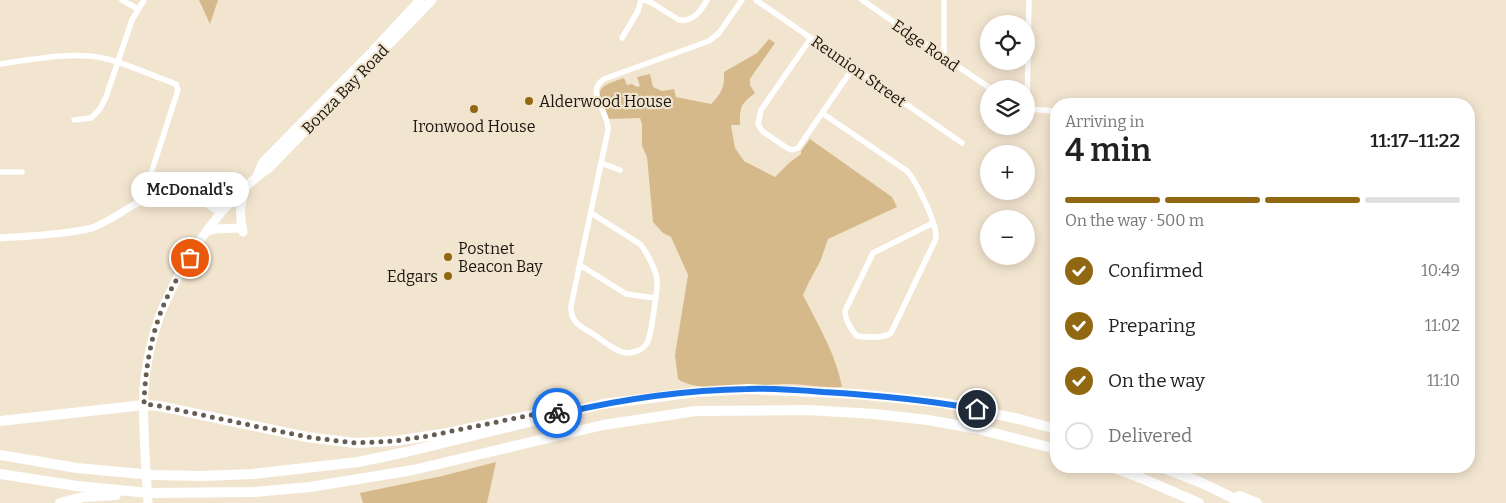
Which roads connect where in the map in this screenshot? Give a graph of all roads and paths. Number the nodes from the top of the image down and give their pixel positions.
1 (122, 0) edge
2 (144, 0) edge
3 (420, 0) edge
4 (432, 0) edge
5 (642, 0) edge
6 (708, 0) edge
7 (742, 0) edge
8 (756, 0) edge
9 (862, 0) edge
10 (944, 0) edge
11 (1029, 0) edge
12 (138, 9) junction
13 (622, 38) dead end
14 (811, 38) junction
15 (944, 57) junction
16 (118, 63) junction
17 (0, 64) edge
18 (853, 68) junction
19 (1027, 80) edge
20 (980, 82) edge
21 (1035, 110) edge
22 (1050, 111) edge
23 (822, 113) junction
24 (74, 120) dead end
25 (962, 143) dead end
26 (602, 163) junction
27 (620, 170) dead end
28 (0, 172) edge
29 (22, 172) dead end
30 (257, 176) junction
31 (245, 189) junction
32 (148, 198) junction
33 (221, 213) junction
34 (590, 213) junction
35 (933, 223) junction
36 (208, 231) junction
37 (0, 238) edge
38 (580, 265) junction
39 (655, 298) junction
40 (144, 404) junction
41 (563, 413) junction
42 (0, 421) edge
43 (1050, 427) edge
44 (1050, 447) edge
45 (0, 455) edge
46 (1128, 473) edge
47 (1176, 473) edge
48 (0, 474) edge
49 (1141, 478) junction
50 (1202, 484) junction
51 (192, 493) junction
52 (60, 503) edge
53 (148, 503) edge
54 (1187, 503) edge
55 (1199, 503) edge
56 (1244, 503) edge
57 (1257, 503) edge

1 - 12 street
2 - 12 street
3 - 30 main road, Bonza Bay Road
4 - 30 main road, Bonza Bay Road
5 - 6 street
5 - 13 street
7 - 26 street
8 - 14 street, Reunion Street
9 - 15 street, Edge Road
10 - 15 street
11 - 19 street
12 - 16 street
14 - 18 street, Reunion Street
14 - 23 street
15 - 20 street, Edge Road
16 - 17 street
16 - 24 street
16 - 32 street
18 - 23 street
18 - 25 street, Reunion Street
21 - 22 street
23 - 35 street
26 - 27 street
26 - 34 street
28 - 29 street
30 - 31 main road, Bonza Bay Road
31 - 33 main road, Bonza Bay Road
31 - 36 main road
32 - 33 street
32 - 37 street
33 - 36 main road, Bonza Bay Road
34 - 38 street
34 - 39 street
35 - 35 street
36 - 40 main road, Bonza Bay Road
38 - 39 street
38 - 39 street
40 - 41 highway
40 - 42 highway
40 - 53 main road, Bonza Bay Road
41 - 43 highway
41 - 45 highway
44 - 51 highway
46 - 49 highway
47 - 50 highway
48 - 51 highway
49 - 54 highway
49 - 55 highway
50 - 56 highway
50 - 57 highway
51 - 52 highway

